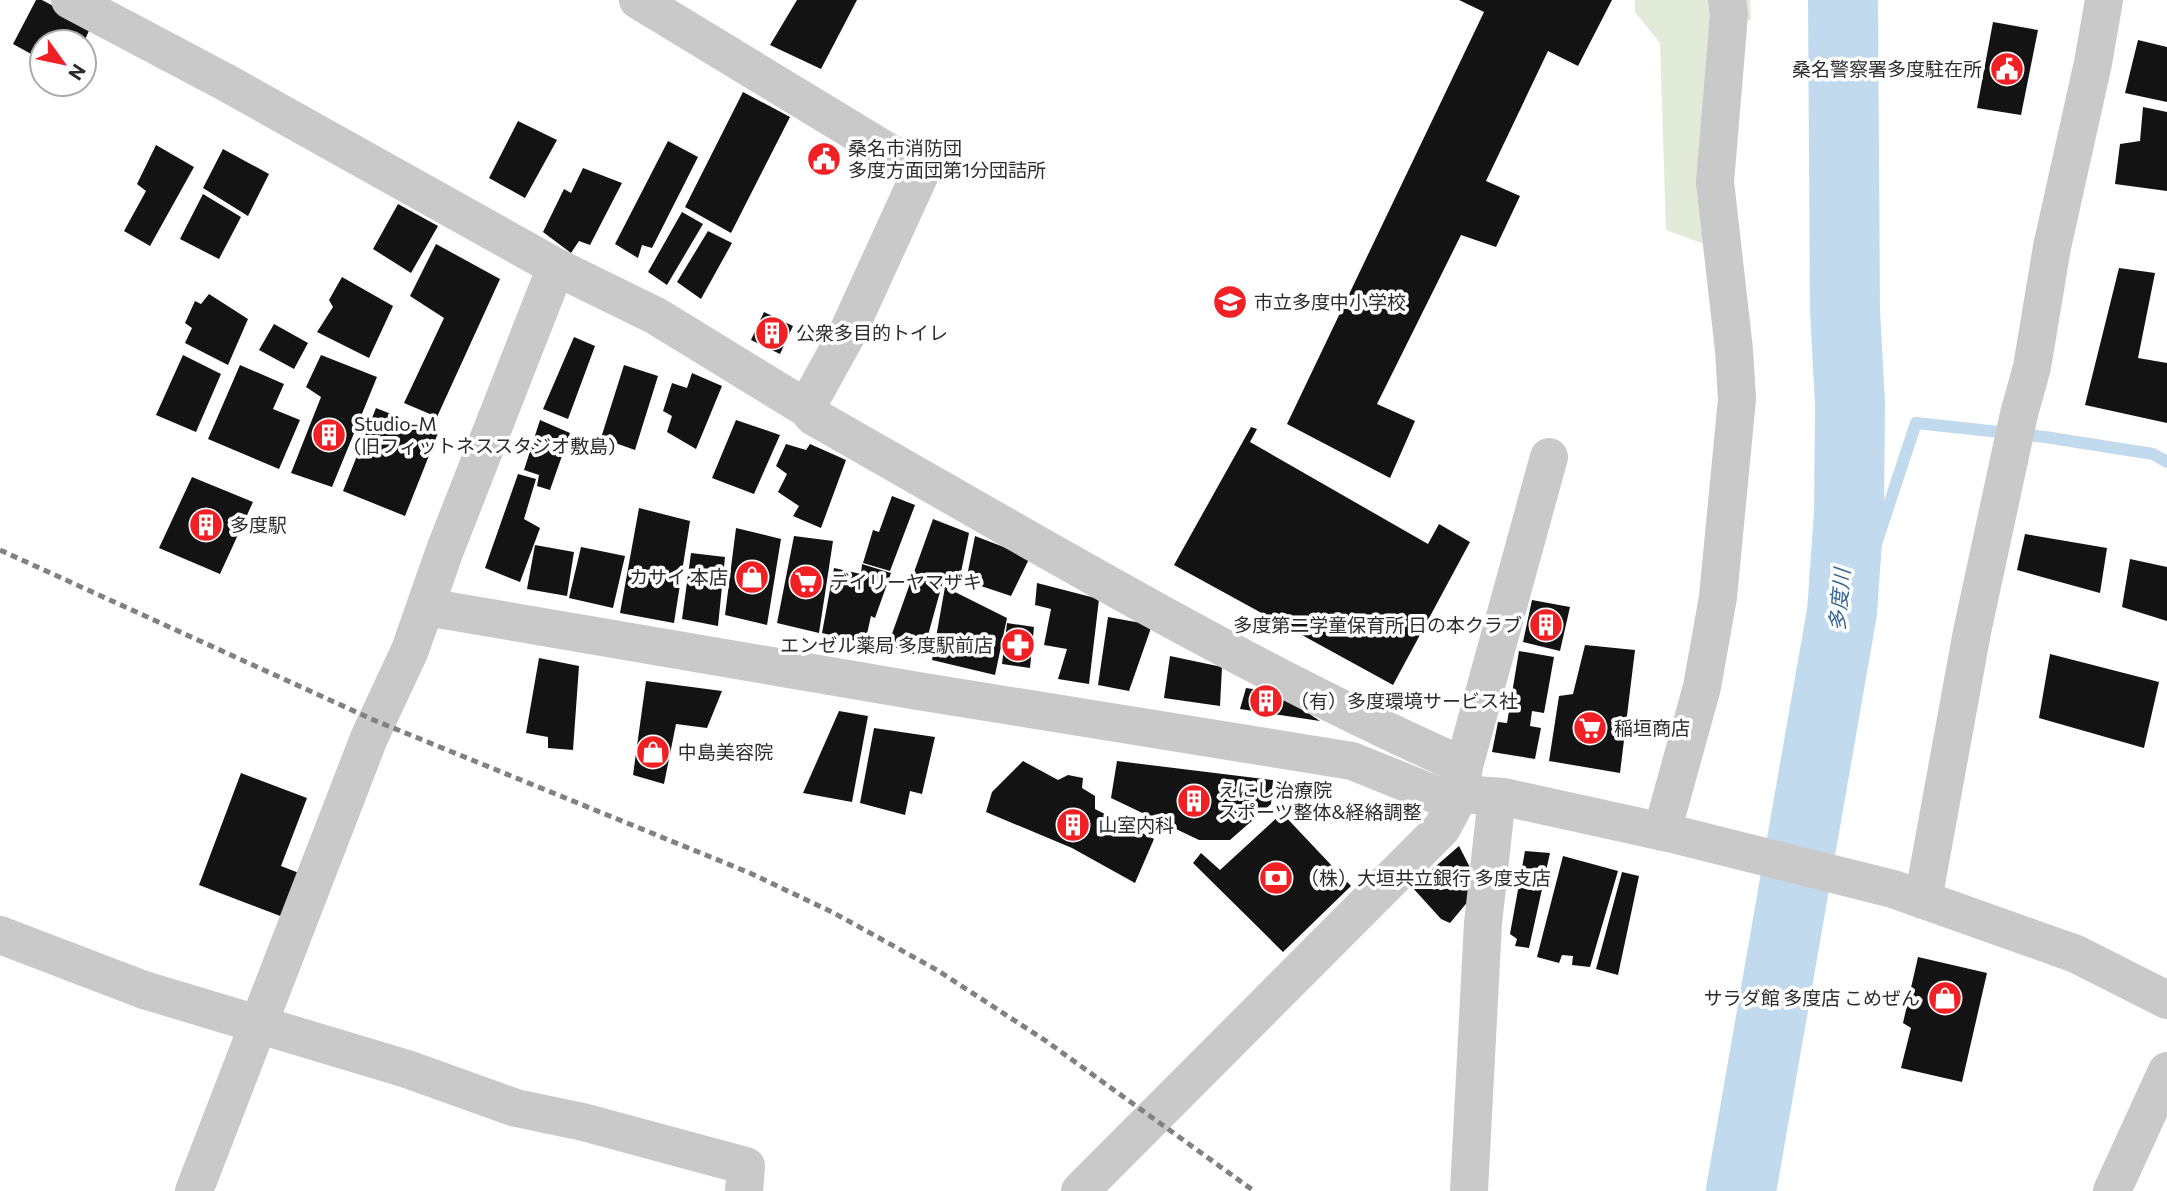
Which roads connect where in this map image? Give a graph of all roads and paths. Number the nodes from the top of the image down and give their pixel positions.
1 (70, 0) edge
2 (638, 0) edge
3 (1727, 0) edge
4 (2104, 0) edge
5 (556, 267) junction
6 (806, 408) junction
7 (1549, 457) dead end
8 (426, 607) junction
9 (1474, 786) junction
10 (1670, 834) junction
11 (1908, 895) junction
12 (0, 935) edge
13 (2167, 1000) edge
14 (260, 1024) junction
15 (2167, 1072) edge
16 (2135, 1145) junction
17 (194, 1191) edge
18 (744, 1191) edge
19 (1080, 1191) edge
20 (1469, 1191) edge
21 (2112, 1191) edge
22 (2137, 1191) edge

1 - 5 street
2 - 6 street
3 - 10 street
4 - 11 street
5 - 6 street
5 - 8 street
6 - 9 street
7 - 9 street
8 - 9 street
8 - 14 street
9 - 10 street
9 - 19 street
9 - 20 street
10 - 11 street
11 - 13 street
12 - 14 street
14 - 17 street
14 - 18 street
15 - 16 street
16 - 21 street
16 - 22 street

